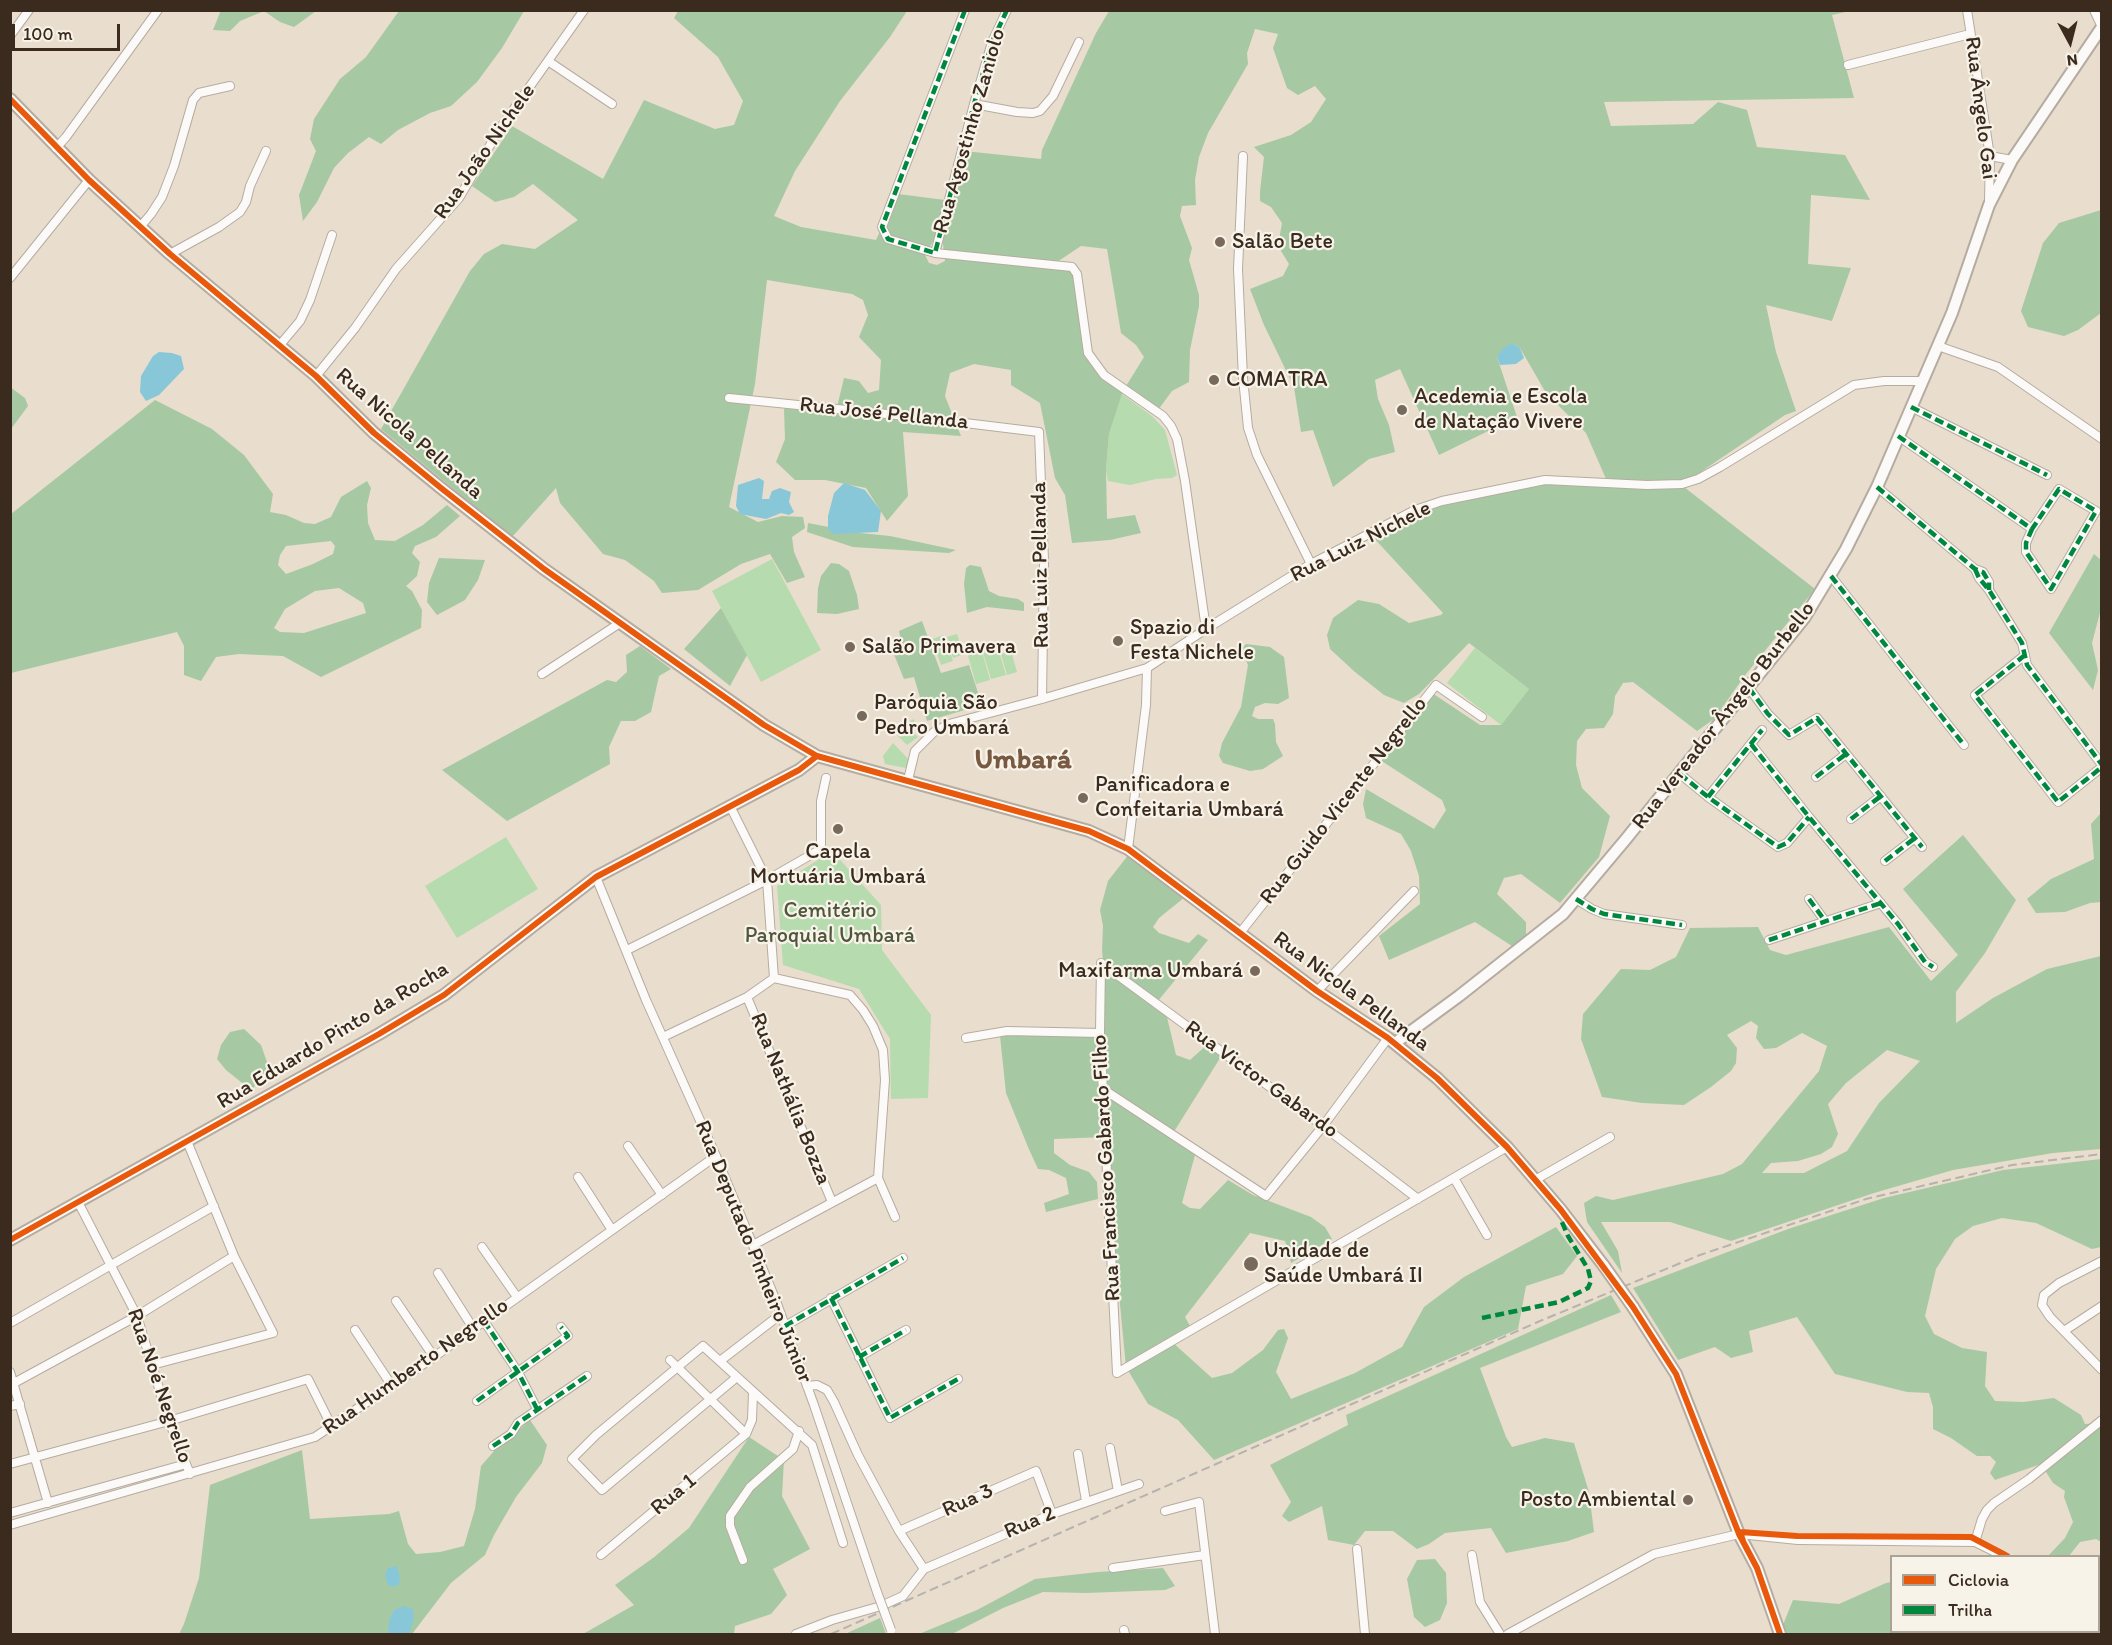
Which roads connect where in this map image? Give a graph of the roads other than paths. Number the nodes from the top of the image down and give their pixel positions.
1 (29, 10) edge
2 (158, 10) edge
3 (584, 10) edge
4 (965, 10) edge
5 (1007, 10) edge
6 (1967, 10) edge
7 (2094, 10) edge
8 (2102, 27) edge
9 (1970, 34) junction
10 (10, 36) edge
11 (1079, 42) dead end
12 (548, 61) junction
13 (1848, 65) dead end
14 (230, 86) dead end
15 (10, 99) edge
16 (612, 104) dead end
17 (974, 104) junction
18 (56, 148) junction
19 (266, 151) dead end
20 (1243, 156) dead end
21 (1990, 156) junction
22 (2012, 159) junction
23 (89, 180) junction
24 (1989, 205) junction
25 (140, 227) junction
26 (332, 235) dead end
27 (935, 253) junction
28 (170, 254) junction
29 (10, 278) edge
30 (279, 346) junction
31 (1938, 346) junction
32 (316, 376) junction
33 (1922, 381) junction
34 (729, 398) dead end
35 (1911, 407) junction
36 (1039, 432) joint
37 (1898, 436) junction
38 (2102, 439) edge
39 (2047, 475) dead end
40 (1877, 487) junction
41 (2032, 529) junction
42 (1311, 564) junction
43 (1831, 576) junction
44 (620, 623) junction
45 (1206, 629) junction
46 (2025, 655) junction
47 (1147, 669) junction
48 (542, 674) dead end
49 (1749, 688) junction
50 (1042, 699) junction
51 (1482, 717) dead end
52 (1762, 730) dead end
53 (1751, 744) junction
54 (1964, 746) dead end
55 (1846, 754) junction
56 (817, 756) junction
57 (2102, 766) edge
58 (1680, 774) junction
59 (1816, 777) dead end
60 (826, 778) dead end
61 (908, 780) junction
62 (1881, 796) junction
63 (1708, 797) junction
64 (730, 806) junction
65 (1809, 817) junction
66 (1851, 819) dead end
67 (1915, 838) junction
68 (1922, 847) dead end
69 (1128, 849) junction
70 (1885, 861) dead end
71 (596, 877) junction
72 (767, 880) junction
73 (1414, 891) dead end
74 (1576, 898) junction
75 (1809, 898) dead end
76 (1881, 903) junction
77 (1825, 921) junction
78 (1682, 925) dead end
79 (1240, 933) junction
80 (1770, 940) dead end
81 (627, 950) junction
82 (1101, 963) joint
83 (1933, 968) dead end
84 (774, 978) junction
85 (1317, 990) junction
86 (747, 997) junction
87 (1100, 1033) junction
88 (663, 1037) junction
89 (966, 1038) dead end
90 (1391, 1041) junction
91 (1103, 1089) junction
92 (1323, 1126) junction
93 (1610, 1137) dead end
94 (187, 1141) junction
95 (628, 1146) dead end
96 (1507, 1148) junction
97 (716, 1156) junction
98 (578, 1177) dead end
99 (878, 1178) junction
100 (1454, 1178) junction
101 (1535, 1180) junction
102 (662, 1195) junction
103 (1418, 1199) junction
104 (78, 1202) junction
105 (832, 1202) junction
106 (214, 1206) junction
107 (895, 1217) dead end
108 (612, 1230) junction
109 (1486, 1235) dead end
110 (10, 1240) edge
111 (753, 1245) junction
112 (482, 1246) dead end
113 (234, 1256) junction
114 (903, 1258) dead end
115 (2102, 1261) edge
116 (109, 1265) junction
117 (438, 1273) dead end
118 (517, 1298) junction
119 (831, 1299) junction
120 (396, 1301) dead end
121 (2102, 1306) edge
122 (781, 1314) junction
123 (137, 1316) junction
124 (484, 1321) junction
125 (10, 1323) edge
126 (561, 1326) dead end
127 (785, 1326) junction
128 (473, 1328) junction
129 (355, 1330) dead end
130 (906, 1330) dead end
131 (2064, 1331) junction
132 (434, 1357) junction
133 (860, 1357) junction
134 (670, 1360) dead end
135 (720, 1361) junction
136 (152, 1365) junction
137 (678, 1368) junction
138 (2102, 1370) edge
139 (10, 1372) edge
140 (518, 1372) junction
141 (587, 1376) dead end
142 (737, 1377) junction
143 (958, 1379) dead end
144 (14, 1383) junction
145 (392, 1386) junction
146 (807, 1386) junction
147 (753, 1393) junction
148 (711, 1399) junction
149 (477, 1401) dead end
150 (20, 1404) junction
151 (10, 1406) edge
152 (537, 1409) junction
153 (2102, 1420) edge
154 (169, 1421) junction
155 (331, 1425) junction
156 (799, 1431) junction
157 (746, 1434) junction
158 (493, 1446) dead end
159 (1110, 1448) dead end
160 (1078, 1454) dead end
161 (36, 1456) junction
162 (10, 1464) edge
163 (186, 1464) junction
164 (190, 1474) junction
165 (1138, 1484) dead end
166 (1118, 1491) junction
167 (1086, 1501) junction
168 (48, 1503) junction
169 (1165, 1511) dead end
170 (10, 1513) edge
171 (1052, 1514) junction
172 (10, 1525) edge
173 (899, 1531) junction
174 (1739, 1534) junction
175 (1975, 1542) junction
176 (843, 1543) dead end
177 (1357, 1549) dead end
178 (1205, 1554) junction
179 (601, 1555) dead end
180 (1472, 1555) dead end
181 (1999, 1555) edge
182 (743, 1560) dead end
183 (1113, 1568) dead end
184 (924, 1569) junction
185 (892, 1632) edge
186 (796, 1635) edge
187 (1215, 1635) edge
188 (1365, 1635) edge
189 (1500, 1635) edge
190 (1508, 1635) edge
191 (1780, 1635) edge

1 - 10 street
2 - 18 street
3 - 12 street, Rua João Nichele
4 - 27 street
5 - 17 street, Rua Agostinho Zaniolo
6 - 9 street, Rua Ângelo Gai
7 - 8 street
8 - 22 main road, Rua Vereador Ângelo Burbello
9 - 13 street
9 - 21 street, Rua Ângelo Gai
11 - 17 street
12 - 16 street
12 - 32 street, Rua João Nichele
14 - 25 street
15 - 18 main road, Rua Nicola Pellanda
17 - 27 street, Rua Agostinho Zaniolo
18 - 23 main road, Rua Nicola Pellanda
19 - 28 street
20 - 42 street
21 - 22 street
21 - 24 street, Rua Ângelo Gai
22 - 24 main road, Rua Vereador Ângelo Burbello
23 - 25 main road, Rua Nicola Pellanda
23 - 29 street
24 - 31 main road, Rua Vereador Ângelo Burbello
25 - 28 main road, Rua Nicola Pellanda
26 - 30 street
27 - 45 street
28 - 30 main road, Rua Nicola Pellanda
30 - 32 main road, Rua Nicola Pellanda
31 - 33 main road, Rua Vereador Ângelo Burbello
31 - 38 street
32 - 44 main road, Rua Nicola Pellanda
33 - 35 main road, Rua Vereador Ângelo Burbello
33 - 42 street, Rua Luiz Nichele
34 - 36 street, Rua José Pellanda
35 - 37 main road, Rua Vereador Ângelo Burbello
35 - 39 street
36 - 50 street, Rua Luiz Pellanda
37 - 40 main road, Rua Vereador Ângelo Burbello
37 - 41 street
40 - 43 main road, Rua Vereador Ângelo Burbello
40 - 46 street
41 - 41 street
42 - 45 street, Rua Luiz Nichele
43 - 49 main road, Rua Vereador Ângelo Burbello
43 - 54 street
44 - 48 street
44 - 56 main road, Rua Nicola Pellanda
45 - 47 street, Rua Luiz Nichele
46 - 57 street
46 - 57 street
47 - 50 street, Rua Luiz Nichele
47 - 69 street
49 - 55 street
49 - 58 main road, Rua Vereador Ângelo Burbello
50 - 61 street, Rua Luiz Nichele
51 - 79 street, Rua Guido Vicente Negrello
52 - 53 street
53 - 63 street
53 - 65 street
55 - 59 street
55 - 62 street
56 - 61 main road, Rua Nicola Pellanda
56 - 64 main road, Rua Eduardo Pinto da Rocha
58 - 63 street
58 - 74 main road, Rua Vereador Ângelo Burbello
60 - 72 street
61 - 69 main road, Rua Nicola Pellanda
62 - 66 street
62 - 67 street
63 - 65 street
64 - 71 main road, Rua Eduardo Pinto da Rocha
64 - 72 street
65 - 76 street
67 - 68 street
67 - 70 street
69 - 79 main road, Rua Nicola Pellanda
71 - 81 street, Rua Deputado Pinheiro Júnior
71 - 94 main road, Rua Eduardo Pinto da Rocha
72 - 81 street
72 - 84 street
73 - 85 street
74 - 78 street
74 - 90 main road, Rua Vereador Ângelo Burbello
75 - 77 street
76 - 77 street
76 - 83 street
77 - 80 street
79 - 85 main road, Rua Nicola Pellanda
81 - 88 street, Rua Deputado Pinheiro Júnior
82 - 87 street, Rua Francisco Gabardo Filho
82 - 92 street, Rua Victor Gabardo
84 - 86 street
84 - 99 street
85 - 90 main road, Rua Nicola Pellanda
86 - 88 street
86 - 105 street, Rua Nathália Bozza
87 - 89 street
87 - 91 street, Rua Francisco Gabardo Filho
88 - 97 street, Rua Deputado Pinheiro Júnior
90 - 92 street
90 - 96 main road, Rua Nicola Pellanda
91 - 92 street
91 - 103 street, Rua Francisco Gabardo Filho
92 - 103 street, Rua Victor Gabardo
93 - 101 street
94 - 104 main road, Rua Eduardo Pinto da Rocha
94 - 106 street
95 - 102 street
96 - 100 street
96 - 101 main road, Rua Nicola Pellanda
97 - 102 street, Rua Humberto Negrello
97 - 111 street, Rua Deputado Pinheiro Júnior
98 - 108 street
99 - 105 street
99 - 107 street
100 - 103 street
100 - 109 street
101 - 174 main road, Rua Nicola Pellanda, bridge
102 - 108 street, Rua Humberto Negrello
104 - 110 main road, Rua Eduardo Pinto da Rocha
104 - 116 street, Rua Noé Negrello
105 - 111 street
106 - 113 street
106 - 116 street
108 - 118 street, Rua Humberto Negrello
111 - 122 street, Rua Deputado Pinheiro Júnior
112 - 118 street
113 - 123 street
113 - 136 street
114 - 119 street
115 - 131 street
116 - 123 street, Rua Noé Negrello
116 - 125 street
117 - 128 street
118 - 124 street, Rua Humberto Negrello
119 - 127 street
119 - 133 street
120 - 132 street
121 - 131 street
122 - 127 street, Rua Deputado Pinheiro Júnior
122 - 135 street
123 - 136 street, Rua Noé Negrello
123 - 144 street
124 - 128 street, Rua Humberto Negrello
124 - 140 street
126 - 140 street
127 - 146 street, Rua Deputado Pinheiro Júnior
128 - 132 street, Rua Humberto Negrello
129 - 145 street
130 - 133 street
131 - 138 street
132 - 145 street, Rua Humberto Negrello
133 - 143 street
134 - 137 street
135 - 137 street
135 - 142 street
136 - 154 street, Rua Noé Negrello
137 - 148 street
137 - 148 street
139 - 144 street
140 - 149 street
140 - 152 street
141 - 152 street
142 - 147 street
142 - 148 street
144 - 150 street
145 - 155 street, Rua Humberto Negrello
146 - 173 street
146 - 185 street, Rua Deputado Pinheiro Júnior, bridge
147 - 156 street
147 - 157 street
148 - 157 street
150 - 151 street
150 - 161 street
152 - 158 street
153 - 175 street
154 - 155 street
154 - 161 street
154 - 163 street, Rua Noé Negrello
155 - 164 street, Rua Humberto Negrello
156 - 176 street
156 - 182 street
157 - 179 street, Rua 1
159 - 166 street
160 - 167 street
161 - 162 street
161 - 168 street
163 - 164 street, Rua Noé Negrello
163 - 168 street
164 - 172 street, Rua Humberto Negrello
165 - 166 street, Rua 2
166 - 167 street, Rua 2
167 - 171 street, Rua 2
168 - 170 street
169 - 178 street
171 - 173 street, Rua 3
171 - 184 street, Rua 2
173 - 184 street
174 - 175 street
174 - 190 street
174 - 191 main road, Rua Nicola Pellanda
175 - 181 street
177 - 188 street
178 - 183 street
178 - 187 street
180 - 189 street
184 - 186 street

